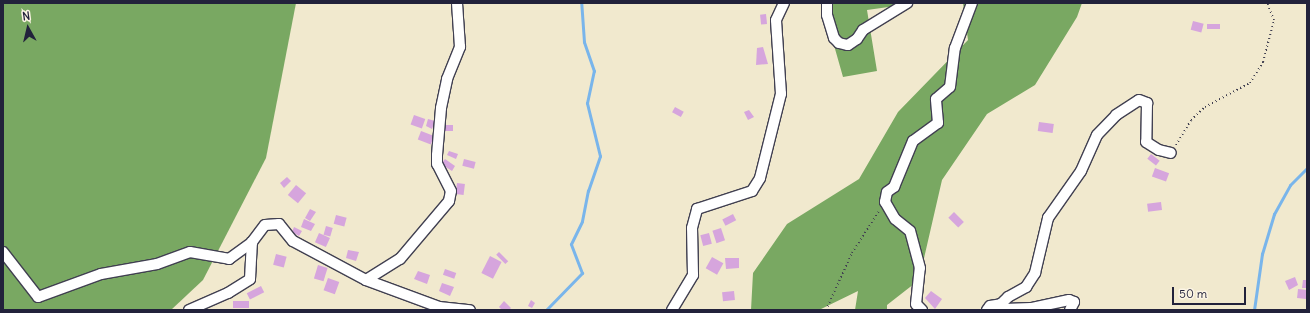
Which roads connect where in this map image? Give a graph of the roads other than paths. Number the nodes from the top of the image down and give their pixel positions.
1 (458, 3) edge
2 (784, 3) edge
3 (827, 3) edge
4 (907, 3) edge
5 (972, 3) edge
6 (1171, 153) road end
7 (252, 242) junction
8 (3, 252) edge
9 (366, 280) junction
10 (1001, 304) junction
11 (189, 310) edge
12 (470, 310) edge
13 (672, 310) edge
14 (922, 310) edge
15 (987, 310) edge
16 (1070, 310) edge

1 - 9 street
2 - 13 street
3 - 4 street
5 - 14 street
6 - 10 street
7 - 8 street
7 - 9 street
7 - 11 street
9 - 12 street
10 - 15 street
10 - 16 street

